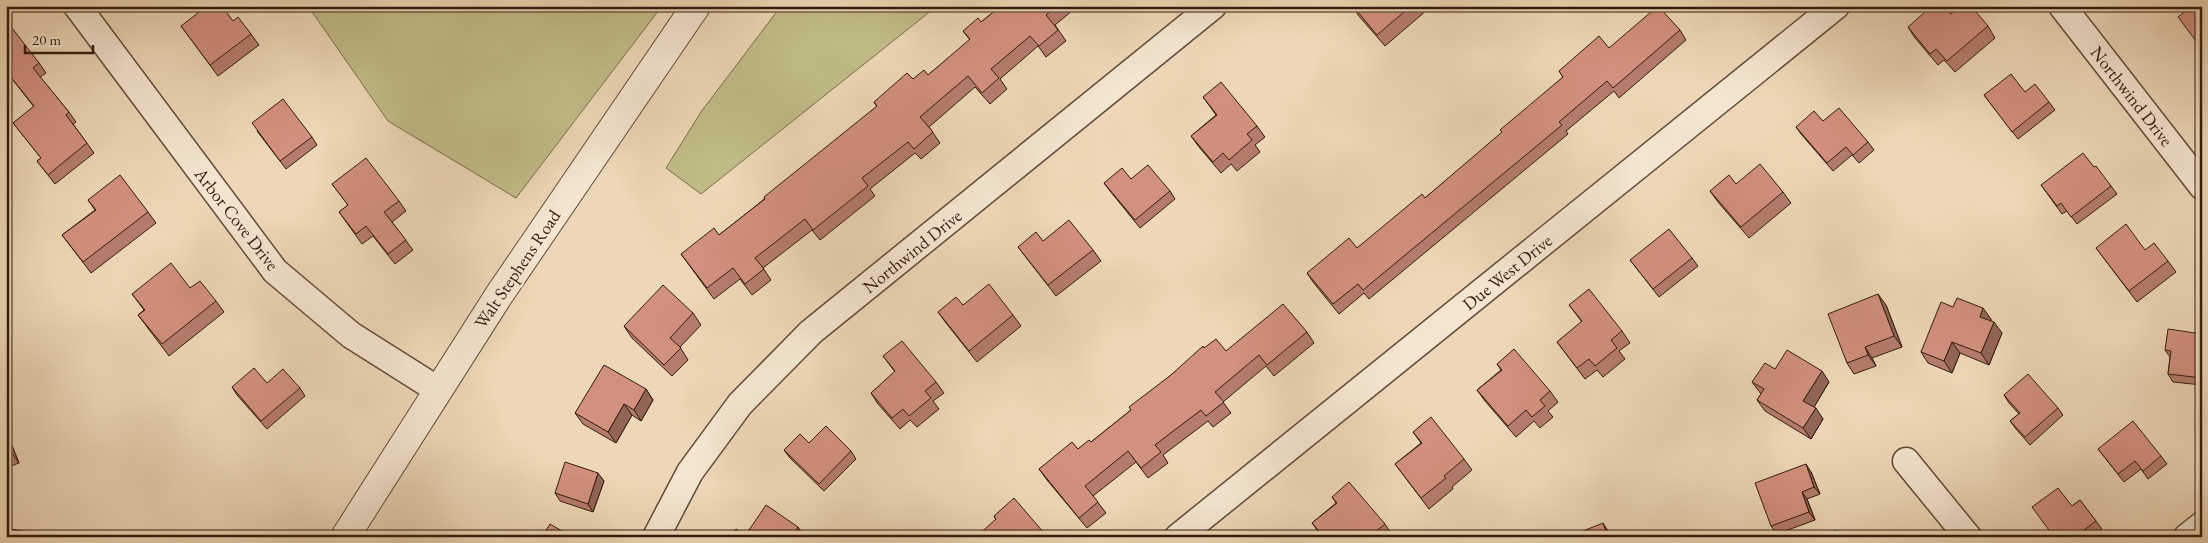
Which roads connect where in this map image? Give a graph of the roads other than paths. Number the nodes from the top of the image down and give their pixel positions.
1 (77, 6) edge
2 (696, 6) edge
3 (1213, 6) edge
4 (1836, 6) edge
5 (2062, 6) edge
6 (2202, 186) edge
7 (438, 390) junction
8 (1906, 461) dead end
9 (2202, 525) edge
10 (345, 537) edge
11 (656, 537) edge
12 (1178, 537) edge
13 (1968, 537) edge
14 (2187, 537) edge

1 - 7 street, Arbor Cove Drive
2 - 7 street, Walt Stephens Road
3 - 11 street, Northwind Drive
4 - 12 street, Due West Drive
5 - 6 street, Northwind Drive
7 - 10 street, Walt Stephens Road
8 - 13 street
9 - 14 street

